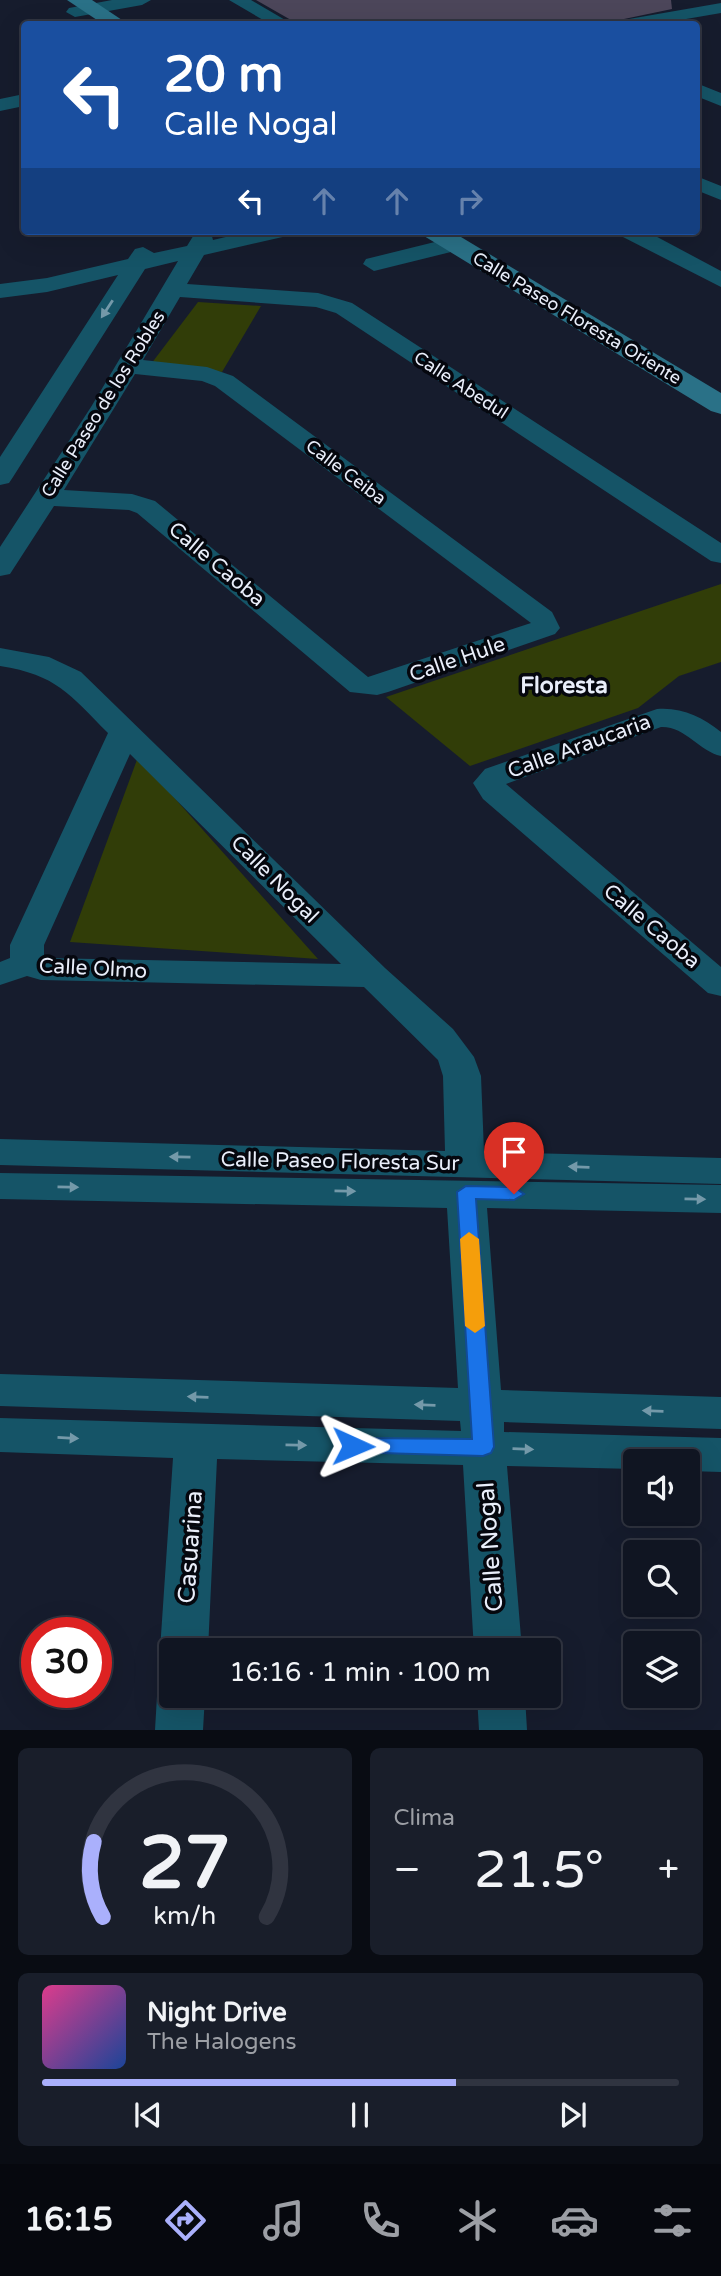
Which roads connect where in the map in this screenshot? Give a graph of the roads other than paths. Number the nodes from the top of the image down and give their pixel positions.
1 (56, 0) edge
2 (142, 0) edge
3 (238, 0) edge
4 (721, 8) edge
5 (85, 11) edge
6 (686, 14) junction
7 (110, 21) edge
8 (276, 21) edge
9 (646, 21) edge
10 (721, 29) edge
11 (721, 83) edge
12 (700, 88) edge
13 (700, 90) edge
14 (721, 100) edge
15 (21, 101) edge
16 (0, 105) edge
17 (700, 184) edge
18 (721, 194) edge
19 (223, 235) edge
20 (256, 235) edge
21 (450, 235) edge
22 (637, 235) edge
23 (199, 245) junction
24 (140, 258) junction
25 (374, 264) dead end
26 (721, 280) edge
27 (0, 283) edge
28 (174, 290) junction
29 (0, 291) edge
30 (126, 366) junction
31 (713, 390) edge
32 (46, 401) junction
33 (104, 407) junction
34 (0, 477) edge
35 (45, 496) junction
36 (721, 555) edge
37 (0, 568) edge
38 (546, 625) joint
39 (0, 657) edge
40 (366, 687) joint
41 (125, 730) junction
42 (721, 747) edge
43 (489, 783) joint
44 (13, 969) edge
45 (373, 976) junction
46 (721, 985) edge
47 (0, 1152) edge
48 (721, 1171) edge
49 (299, 1175) junction
50 (466, 1178) junction
51 (636, 1183) junction
52 (0, 1186) edge
53 (721, 1199) edge
54 (0, 1390) edge
55 (721, 1413) edge
56 (482, 1427) junction
57 (0, 1435) edge
58 (197, 1444) junction
59 (721, 1455) edge
60 (185, 1638) edge
61 (497, 1638) edge
62 (180, 1708) edge
63 (502, 1708) edge
64 (179, 1730) edge
65 (503, 1730) edge

1 - 5 main road
2 - 5 street
3 - 8 street
4 - 6 street
5 - 7 main road
6 - 9 street
6 - 10 street
11 - 12 street
13 - 14 street
15 - 16 street
17 - 18 street
19 - 23 street
20 - 23 street
21 - 25 street
21 - 31 main road, Calle Paseo Floresta Oriente
22 - 26 street
23 - 24 street
23 - 28 street, Calle Paseo de los Robles
24 - 27 street
24 - 29 street
24 -> 32 street
28 - 30 street, Calle Paseo de los Robles
28 - 36 street, Calle Abedul
30 - 33 street, Calle Paseo de los Robles
30 - 38 street, Calle Ceiba
32 - 33 street
32 - 34 street
33 - 35 street, Calle Paseo de los Robles
35 - 37 street, Calle Paseo de los Robles
35 - 40 street, Calle Caoba
38 - 40 street, Calle Hule
39 - 41 street, Calle Nogal
41 - 44 street, Calle Olmo
41 - 45 street, Calle Nogal
42 - 43 street, Calle Araucaria
43 - 46 street, Calle Caoba
44 - 45 street, Calle Olmo
45 - 50 street, Calle Nogal
49 -> 47 street, Calle Paseo Floresta Sur
48 - 51 street, Calle Paseo Floresta Sur
49 - 50 street, Calle Paseo Floresta Sur
52 -> 49 street, Calle Paseo Floresta Sur
50 - 51 street, Calle Paseo Floresta Sur
50 - 56 street, Calle Nogal
51 -> 53 street, Calle Paseo Floresta Sur
56 -> 54 street
55 -> 56 street
58 -> 56 street
56 -> 59 street
56 - 61 street, Calle Nogal
57 -> 58 street
58 - 60 street, Casuarina
62 - 64 street
63 - 65 street

